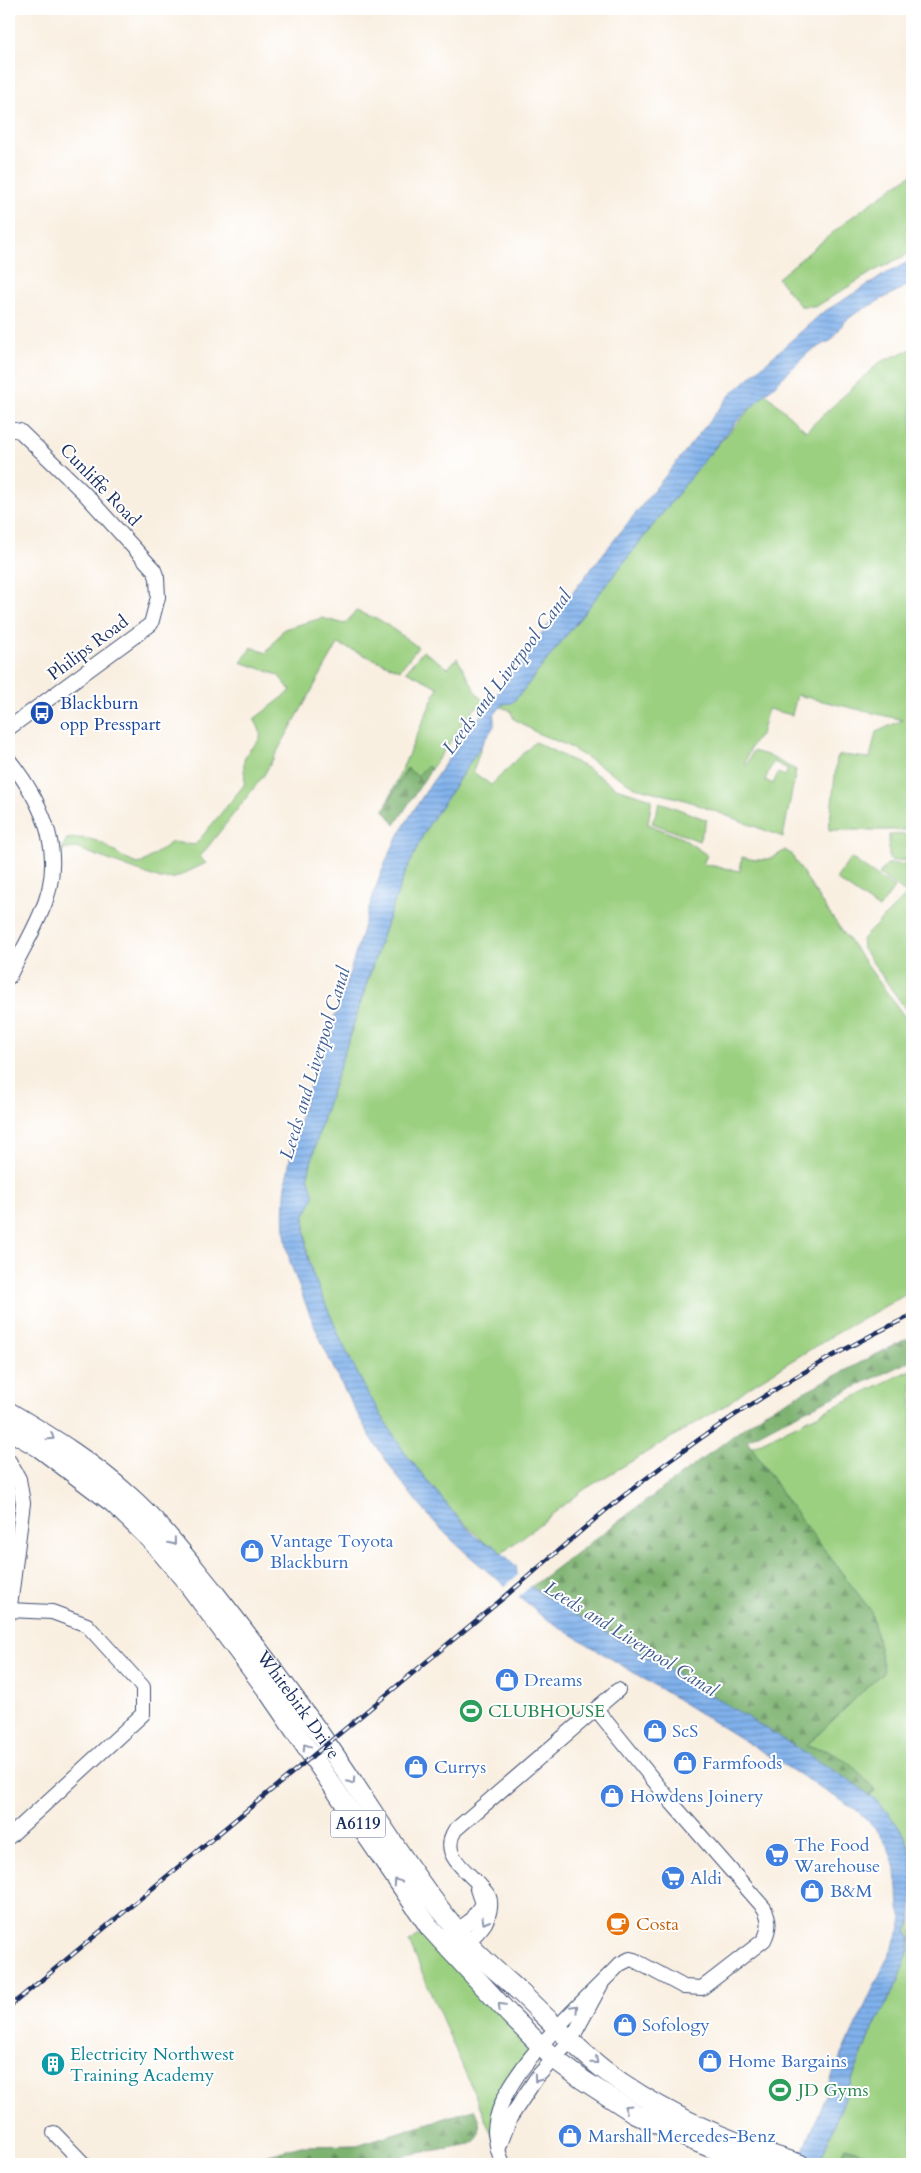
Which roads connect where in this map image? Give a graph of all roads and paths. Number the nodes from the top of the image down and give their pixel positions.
1 (9, 429) edge
2 (157, 578) joint
3 (9, 728) edge
4 (9, 760) edge
5 (9, 977) edge
6 (9, 1412) edge
7 (9, 1430) edge
8 (9, 1460) edge
9 (9, 1610) edge
10 (9, 1614) edge
11 (618, 1690) dead end
12 (596, 1709) junction
13 (9, 1837) edge
14 (462, 1936) junction
15 (441, 1941) junction
16 (454, 1956) junction
17 (564, 2034) junction
18 (547, 2052) junction
19 (54, 2133) dead end
20 (84, 2164) edge
21 (503, 2164) edge
22 (751, 2164) edge
23 (800, 2164) edge

1 - 2 street, Cunliffe Road
2 - 3 street, Philips Road
4 - 5 street
6 -> 14 highway, Whitebirk Drive / A6119
15 -> 7 highway, Whitebirk Drive / A6119
8 - 9 street
9 - 10 street
9 - 13 street
11 - 12 street
12 - 14 street
12 - 17 street
14 - 15 street
14 - 16 street
14 - 17 highway, Whitebirk Drive / A6119
15 - 16 highway, Whitebirk Drive / A6119
18 -> 16 highway, Whitebirk Drive / A6119
17 - 18 street
17 -> 23 highway, Whitebirk Drive / A6119
18 - 21 street
22 -> 18 highway, Whitebirk Drive / A6119
19 - 20 street

